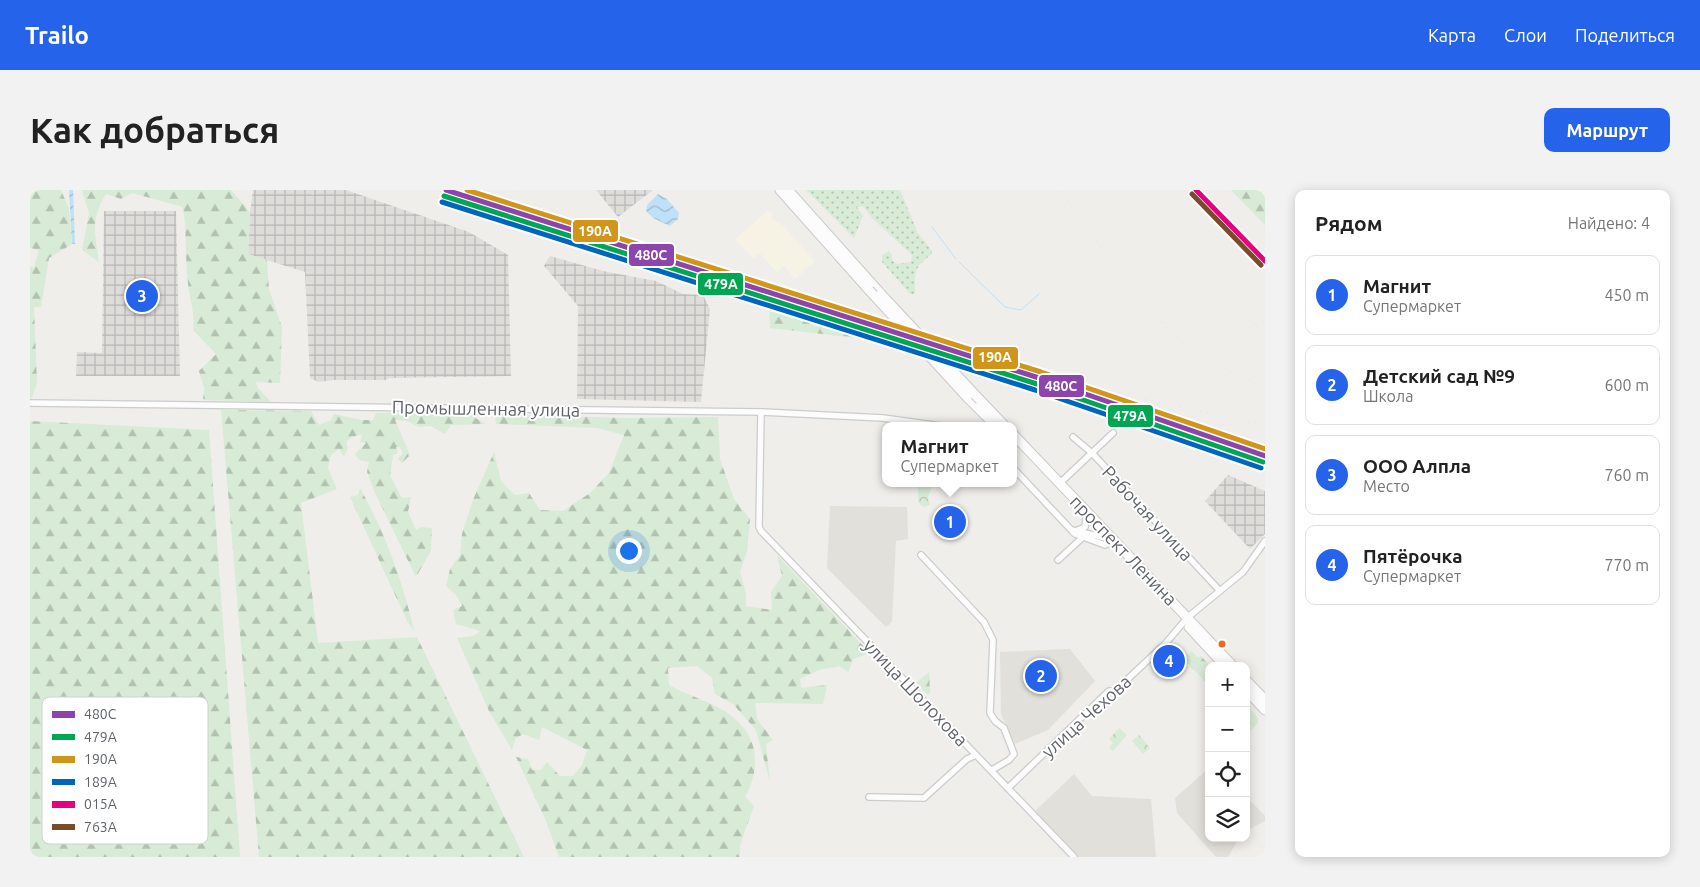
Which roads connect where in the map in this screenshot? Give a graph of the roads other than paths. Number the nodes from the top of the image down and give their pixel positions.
1 (780, 190) edge
2 (788, 190) edge
3 (30, 403) edge
4 (762, 412) junction
5 (912, 422) edge
6 (992, 422) edge
7 (1001, 422) edge
8 (1113, 433) dead end
9 (1073, 437) dead end
10 (1017, 438) edge
11 (1017, 447) edge
12 (1092, 453) junction
13 (1017, 472) edge
14 (1060, 483) junction
15 (1086, 518) junction
16 (1074, 530) junction
17 (1082, 538) junction
18 (1111, 541) junction
19 (1264, 544) edge
20 (921, 555) dead end
21 (1058, 560) dead end
22 (1220, 591) junction
23 (1186, 619) junction
24 (1221, 662) edge
25 (1229, 662) edge
26 (1250, 684) edge
27 (1250, 694) edge
28 (1265, 700) edge
29 (1265, 710) edge
30 (976, 755) junction
31 (992, 770) junction
32 (1008, 788) junction
33 (868, 797) dead end
34 (1074, 857) edge

1 - 6 main road, bridge
2 - 7 main road, bridge
3 - 4 street, Промышленная улица
4 - 5 street, Промышленная улица
4 - 30 street, улица Шолохова
8 - 12 street
9 - 12 street, Рабочая улица
10 - 14 main road, проспект Ленина
11 - 15 main road, проспект Ленина
12 - 14 street
12 - 22 street, Рабочая улица
13 - 16 street
14 - 18 main road, проспект Ленина
15 - 16 street
15 - 18 main road, проспект Ленина
16 - 17 street
16 - 18 street
17 - 18 street
17 - 21 street
18 - 23 main road, проспект Ленина
19 - 22 street, улица Чехова
20 - 31 street
22 - 23 street, улица Чехова
23 - 24 main road, проспект Ленина
23 - 25 main road, проспект Ленина
23 - 32 street, улица Чехова
26 - 28 main road
27 - 29 main road
30 - 31 street, улица Шолохова
30 - 33 street
31 - 32 street, улица Шолохова
32 - 34 street, улица Шолохова

